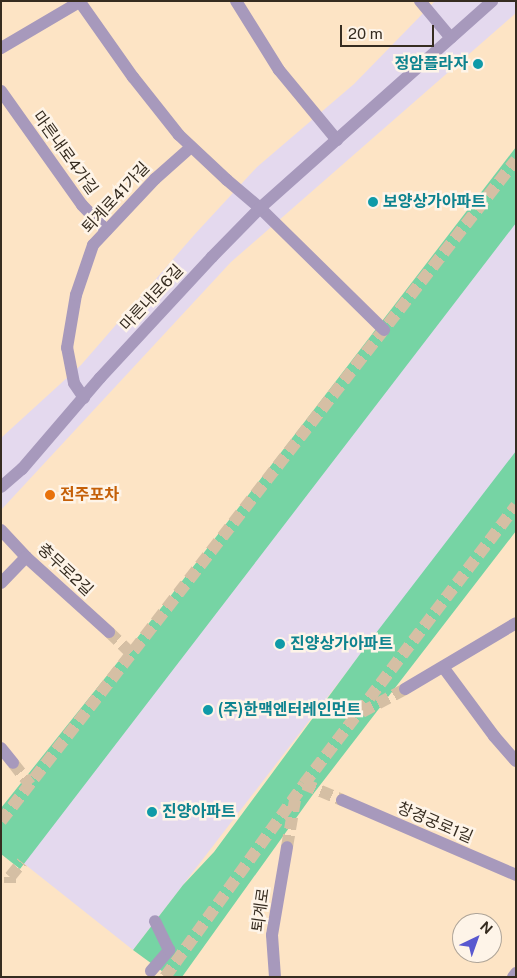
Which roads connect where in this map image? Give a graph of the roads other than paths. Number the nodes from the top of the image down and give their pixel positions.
1 (236, 1) edge
2 (420, 1) edge
3 (492, 1) edge
4 (80, 2) edge
5 (451, 38) junction
6 (1, 48) edge
7 (1, 91) edge
8 (337, 140) junction
9 (191, 147) junction
10 (260, 208) junction
11 (106, 230) junction
12 (384, 330) dead end
13 (84, 398) junction
14 (1, 487) edge
15 (1, 530) edge
16 (26, 557) junction
17 (1, 583) edge
18 (516, 623) edge
19 (109, 632) tunnel mouth
20 (443, 667) junction
21 (405, 689) tunnel mouth
22 (1, 748) edge
23 (516, 761) edge
24 (13, 763) tunnel mouth
25 (342, 800) tunnel mouth
26 (287, 847) tunnel mouth
27 (516, 875) edge
28 (155, 921) dead end
29 (151, 971) dead end
30 (516, 973) edge
31 (275, 977) edge
32 (513, 977) edge

1 - 8 street
2 - 5 street
3 - 5 street, 마른내로6길
4 - 6 street
4 - 9 street
5 - 8 street, 마른내로6길
7 - 11 street, 마른내로4가길
8 - 10 street, 마른내로6길
9 - 10 street
9 - 11 street, 퇴계로41가길
10 - 12 street
10 - 13 street, 마른내로6길
11 - 13 street, 퇴계로41가길
13 - 14 street, 마른내로6길
15 - 16 street, 충무로2길
16 - 17 street
16 - 19 street, 충무로2길
18 - 20 street
20 - 21 street
20 - 23 street
22 - 24 street
25 - 27 street, 창경궁로1길
26 - 31 street, 퇴계로
28 - 29 street
30 - 32 street

